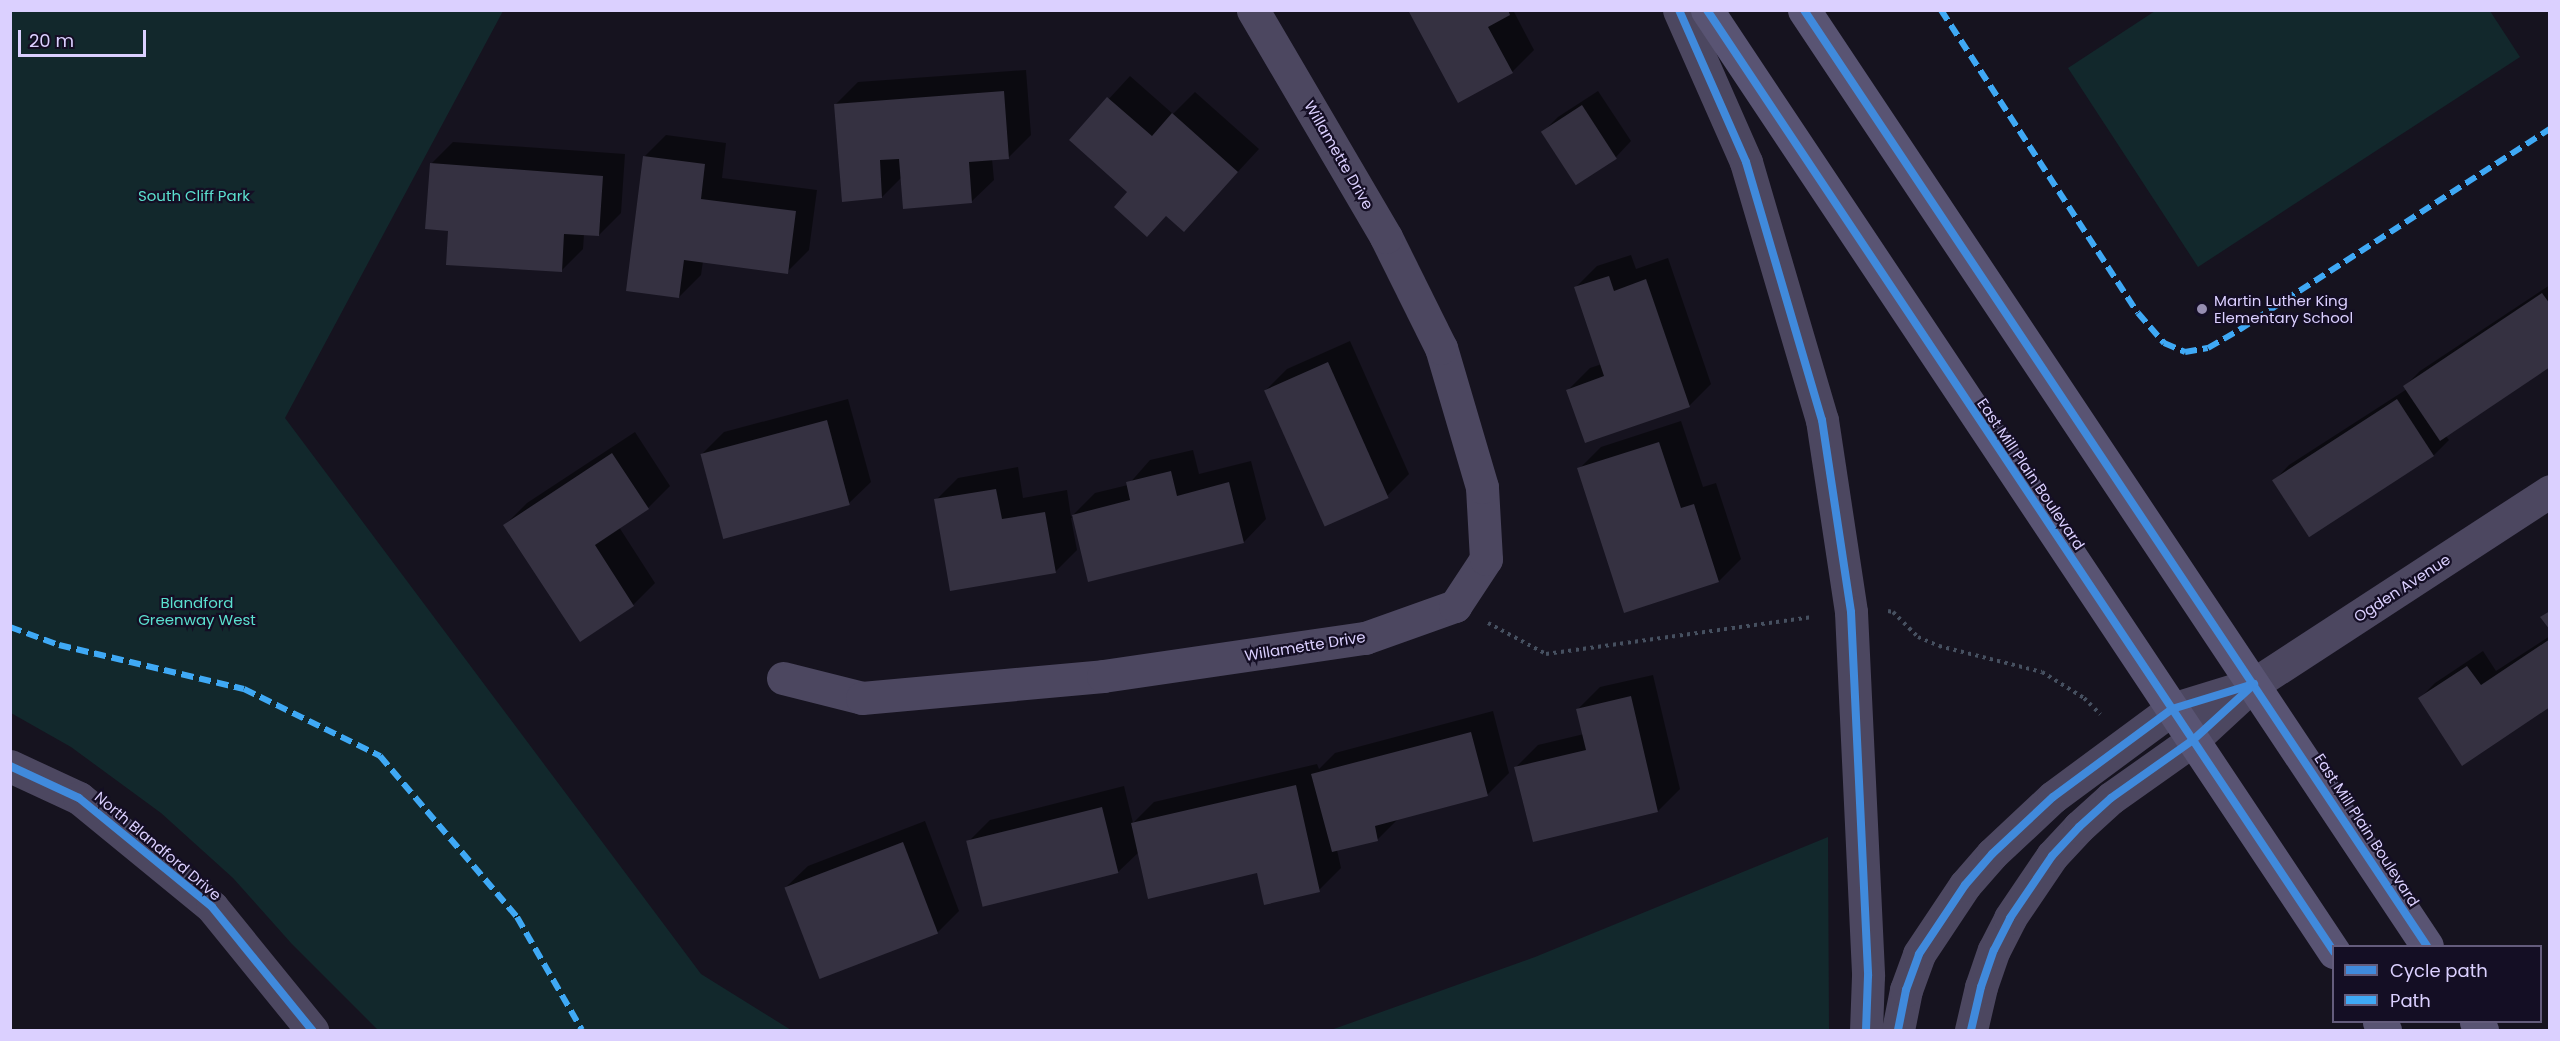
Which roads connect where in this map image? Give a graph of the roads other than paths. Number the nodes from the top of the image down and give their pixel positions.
1 (1253, 10) edge
2 (1679, 10) edge
3 (1707, 10) edge
4 (1804, 10) edge
5 (2550, 491) edge
6 (783, 678) dead end
7 (2254, 684) junction
8 (2172, 709) junction
9 (2193, 740) junction
10 (10, 766) edge
11 (2426, 945) edge
12 (2332, 949) edge
13 (312, 1030) edge
14 (1866, 1030) edge
15 (1899, 1030) edge
16 (1971, 1030) edge

1 - 6 street, Willamette Drive
2 - 14 street
3 - 8 main road, East Mill Plain Boulevard
4 - 7 main road, East Mill Plain Boulevard
5 - 7 street, Ogden Avenue
7 - 8 street
7 - 9 street
7 - 11 main road, East Mill Plain Boulevard
8 - 9 main road, East Mill Plain Boulevard
8 - 15 street
9 - 12 main road, East Mill Plain Boulevard
9 - 16 street
10 - 13 street, North Blandford Drive

